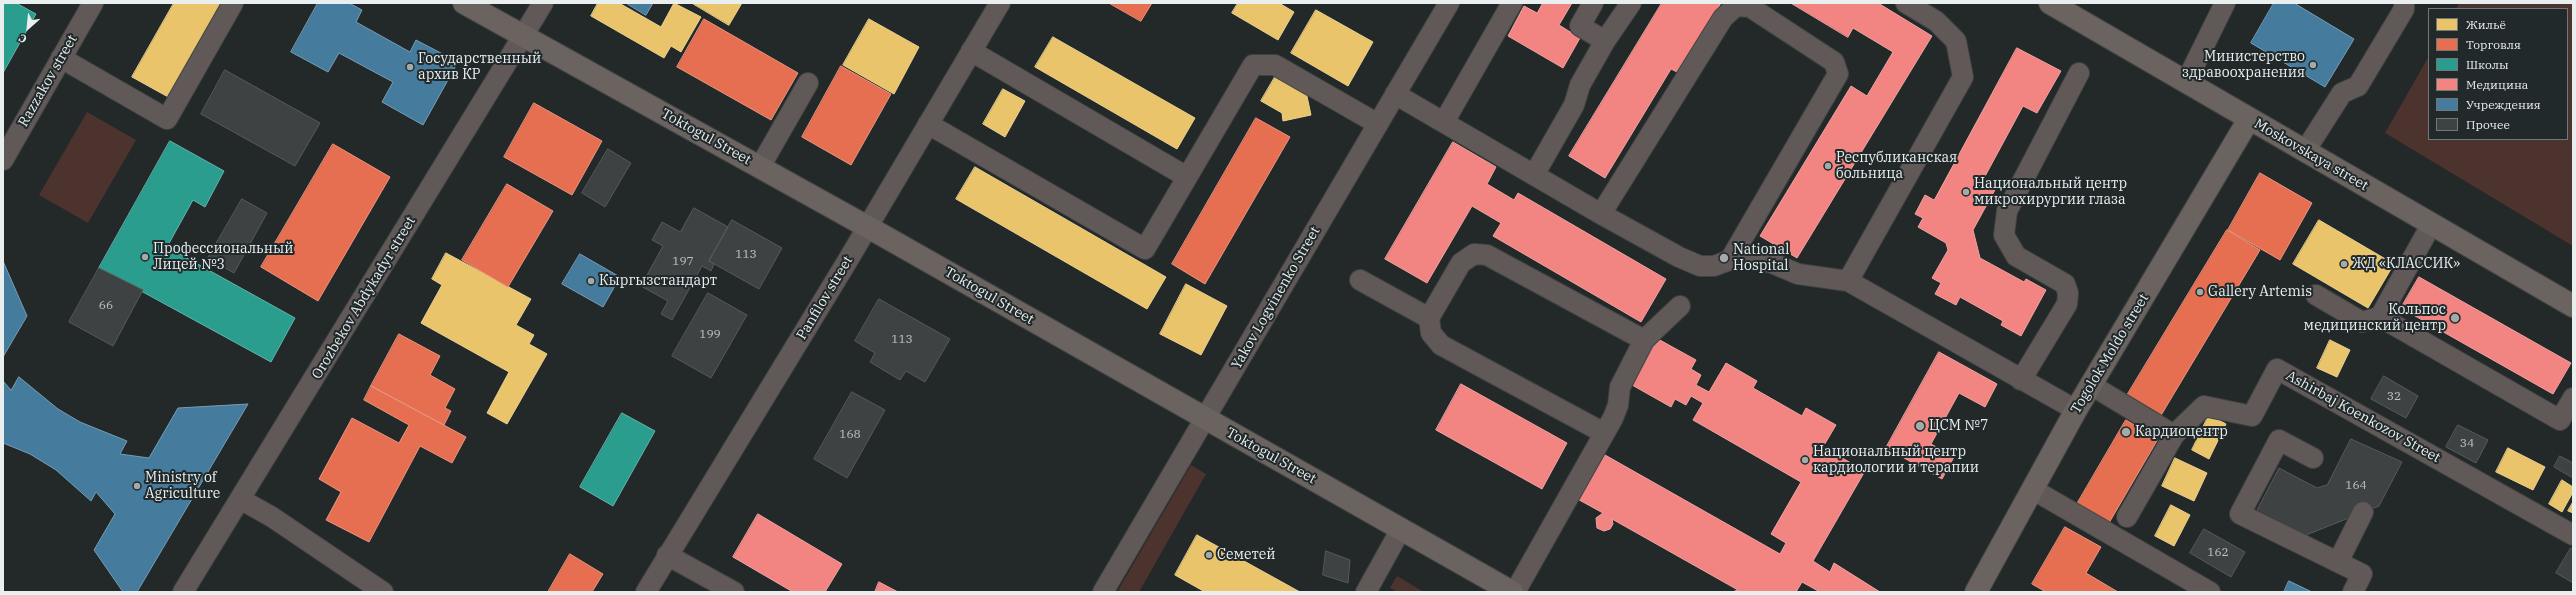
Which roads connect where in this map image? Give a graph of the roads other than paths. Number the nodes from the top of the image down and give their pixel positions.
1 (233, 3) edge
2 (464, 3) edge
3 (543, 3) edge
4 (1000, 3) edge
5 (1449, 3) edge
6 (1512, 3) edge
7 (1593, 3) edge
8 (1631, 3) edge
9 (1906, 3) edge
10 (2050, 3) edge
11 (2225, 3) edge
12 (2404, 3) edge
13 (85, 6) edge
14 (524, 35) junction
15 (1605, 41) junction
16 (972, 51) junction
17 (62, 58) junction
18 (2079, 73) dead end
19 (808, 82) dead end
20 (2186, 82) junction
21 (1395, 94) junction
22 (2249, 119) junction
23 (1444, 122) junction
24 (928, 124) junction
25 (1378, 124) junction
26 (2305, 151) junction
27 (3, 160) edge
28 (760, 167) junction
29 (1534, 175) junction
30 (1187, 177) junction
31 (1601, 214) junction
32 (2431, 225) junction
33 (867, 227) junction
34 (1730, 260) junction
35 (1360, 280) dead end
36 (1848, 281) junction
37 (2316, 295) dead end
38 (1680, 306) dead end
39 (2573, 306) edge
40 (2380, 317) junction
41 (1429, 318) junction
42 (1644, 340) junction
43 (2021, 380) junction
44 (2092, 385) junction
45 (2573, 398) edge
46 (2076, 410) junction
47 (1205, 419) junction
48 (1604, 432) junction
49 (2174, 435) junction
50 (2313, 458) dead end
51 (2032, 489) junction
52 (240, 499) junction
53 (2127, 517) dead end
54 (2356, 518) dead end
55 (1401, 530) junction
56 (2573, 535) edge
57 (667, 555) junction
58 (2338, 562) junction
59 (183, 592) edge
60 (383, 592) edge
61 (646, 592) edge
62 (734, 592) edge
63 (1103, 592) edge
64 (1366, 592) edge
65 (1513, 592) edge
66 (1976, 592) edge
67 (2210, 592) edge
68 (2353, 592) edge

1 - 17 street
2 - 14 main road, Toktogul Street
3 - 14 street, Orozbekov Abdykadyr street
4 - 16 street, Panfilov street
5 - 21 street, Yakov Logvinenko Street
6 - 23 street
7 - 15 street
8 - 15 street
9 - 36 street
10 - 20 main road, Moskovskaya street
11 - 20 street
12 - 26 street
13 - 17 street, Razzakov street
14 - 28 main road, Toktogul Street
14 - 52 street, Orozbekov Abdykadyr street
15 - 29 street
16 - 24 street, Panfilov street
16 - 30 street
17 - 27 street, Razzakov street
18 - 43 street
19 - 28 street
20 - 22 main road, Moskovskaya street
21 - 23 street
21 - 25 street, Yakov Logvinenko Street
22 - 26 main road, Moskovskaya street
22 - 44 main road, Togolok Moldo street
23 - 29 street
24 - 30 street
24 - 33 street, Panfilov street
25 - 30 street
25 - 47 street, Yakov Logvinenko Street
26 - 32 main road, Moskovskaya street
28 - 33 main road, Toktogul Street
29 - 31 street
31 - 34 street
31 - 34 street
32 - 39 main road, Moskovskaya street
32 - 40 street
33 - 47 main road, Toktogul Street
33 - 57 street, Panfilov street
34 - 36 street
35 - 41 street
36 - 43 street
37 - 40 street
38 - 42 street
40 - 45 street
41 - 42 street
41 - 48 street
42 - 48 street
43 - 46 street
44 - 46 main road, Togolok Moldo street
44 - 49 street
46 - 51 main road, Togolok Moldo street
47 - 55 main road, Toktogul Street
47 - 63 street, Yakov Logvinenko Street
48 - 65 street
49 - 53 street
49 - 56 street, Ashirbaj Koenkozov Street
50 - 58 street
51 - 66 main road, Togolok Moldo street
51 - 67 street
52 - 59 street, Orozbekov Abdykadyr street
52 - 60 street
54 - 58 street
55 - 64 street
55 - 65 main road, Toktogul Street
57 - 61 street, Panfilov street
57 - 62 street
58 - 68 street

